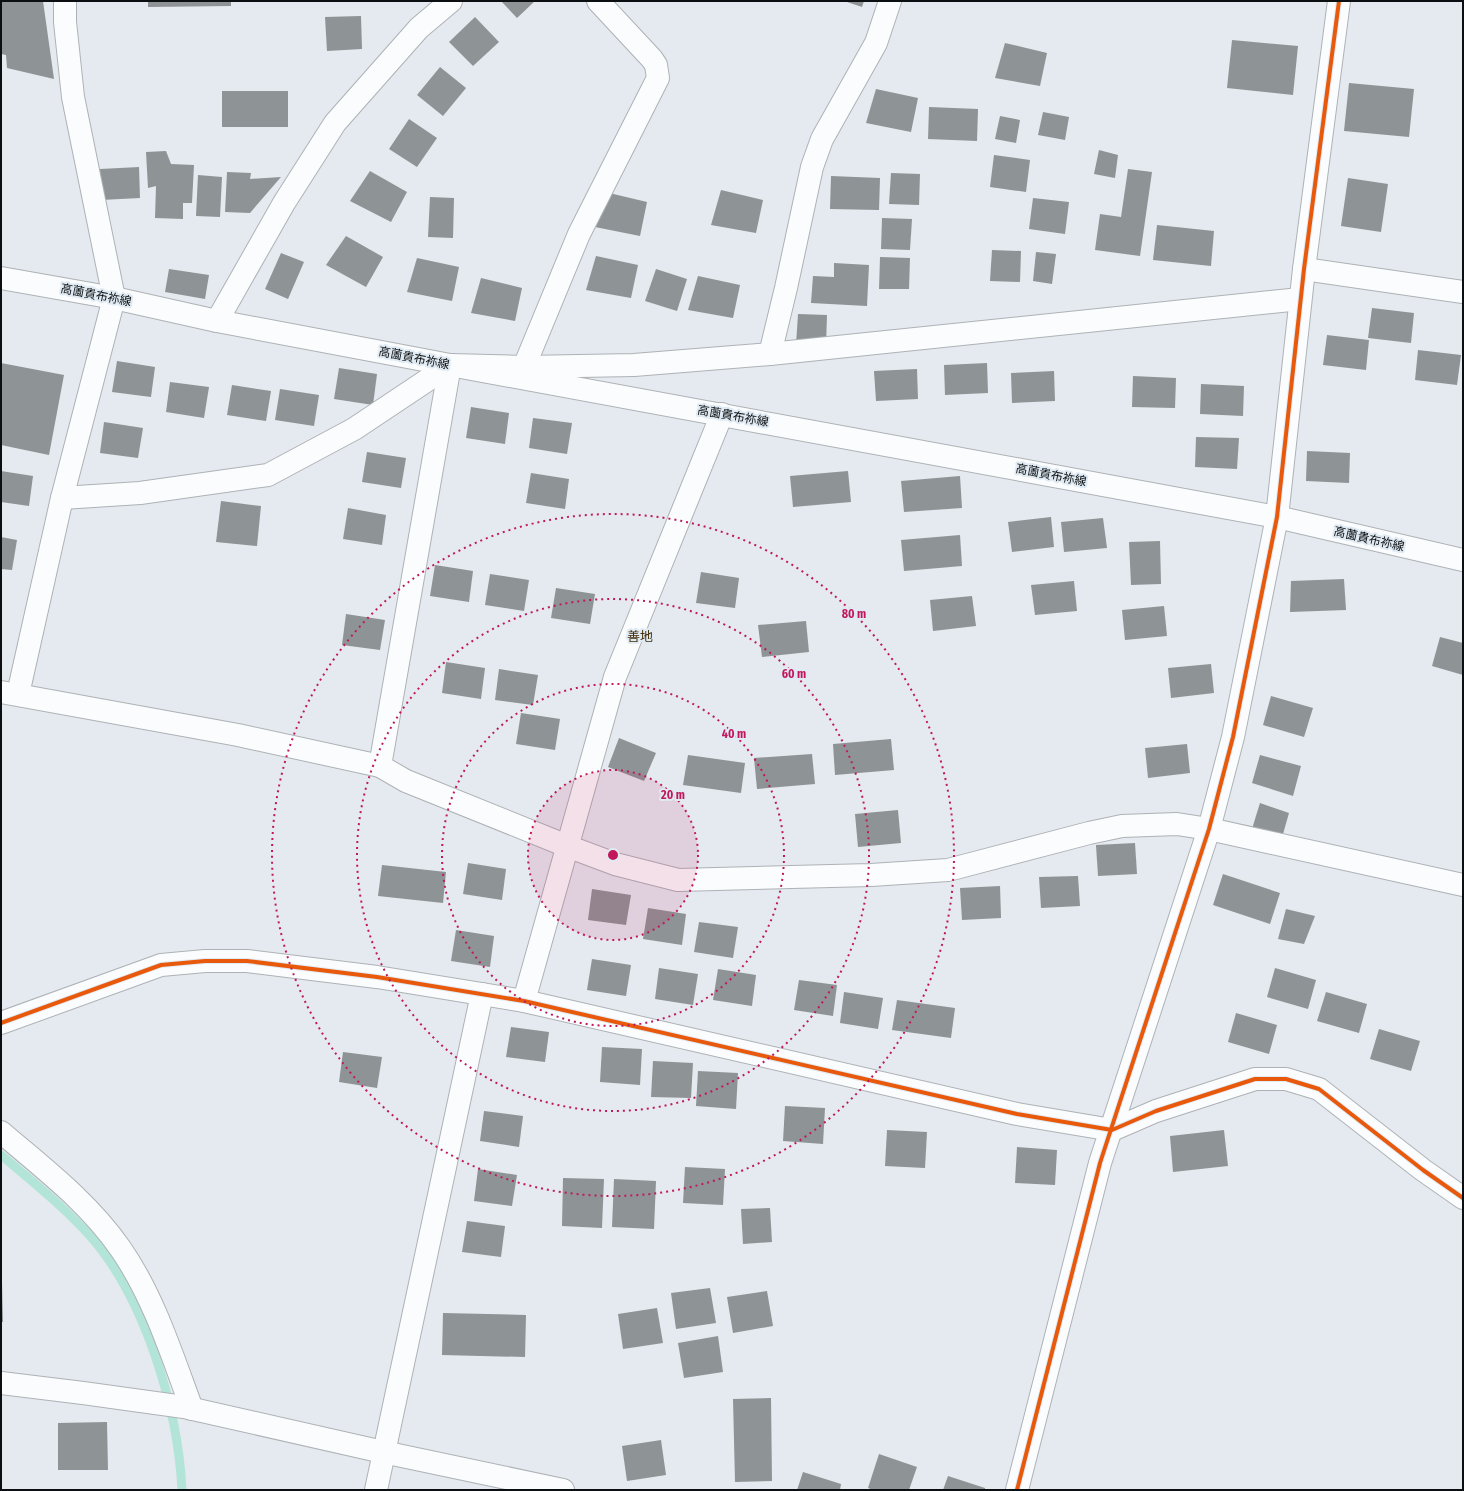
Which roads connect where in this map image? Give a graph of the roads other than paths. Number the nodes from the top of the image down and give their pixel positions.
1 (65, 1) edge
2 (451, 1) edge
3 (598, 1) edge
4 (890, 1) edge
5 (1339, 1) edge
6 (1304, 269) junction
7 (1, 278) edge
8 (1463, 292) edge
9 (114, 298) junction
10 (1300, 299) junction
11 (217, 321) junction
12 (770, 354) junction
13 (450, 365) junction
14 (524, 367) junction
15 (722, 414) junction
16 (62, 498) junction
17 (1277, 518) junction
18 (1463, 560) edge
19 (10, 693) edge
20 (380, 766) junction
21 (1209, 829) junction
22 (567, 846) junction
23 (1463, 885) edge
24 (482, 994) junction
25 (524, 1000) junction
26 (1, 1023) edge
27 (1112, 1130) junction
28 (1, 1132) edge
29 (1463, 1198) edge
30 (1, 1384) edge
31 (188, 1408) junction
32 (383, 1452) junction
33 (376, 1490) edge
34 (563, 1490) edge
35 (1017, 1490) edge

1 - 9 street
2 - 11 street
3 - 14 street
4 - 12 street
5 - 6 street
6 - 8 street
6 - 10 street
7 - 9 street, 高薗貴布祢線
9 - 11 street, 高薗貴布祢線
9 - 16 street
10 - 12 street
10 - 17 street
11 - 13 street, 高薗貴布祢線
12 - 14 street
13 - 14 street
13 - 15 street, 高薗貴布祢線
13 - 16 street
13 - 20 street
15 - 17 street, 高薗貴布祢線
15 - 22 street
16 - 19 street
17 - 18 street, 高薗貴布祢線
17 - 21 street
19 - 20 street
20 - 22 street
21 - 22 street
21 - 23 street
21 - 27 street
22 - 25 street
24 - 25 street
24 - 26 street
24 - 32 street
25 - 27 street
27 - 29 street
27 - 35 street
28 - 31 street
30 - 31 street
31 - 32 street
32 - 33 street
32 - 34 street

